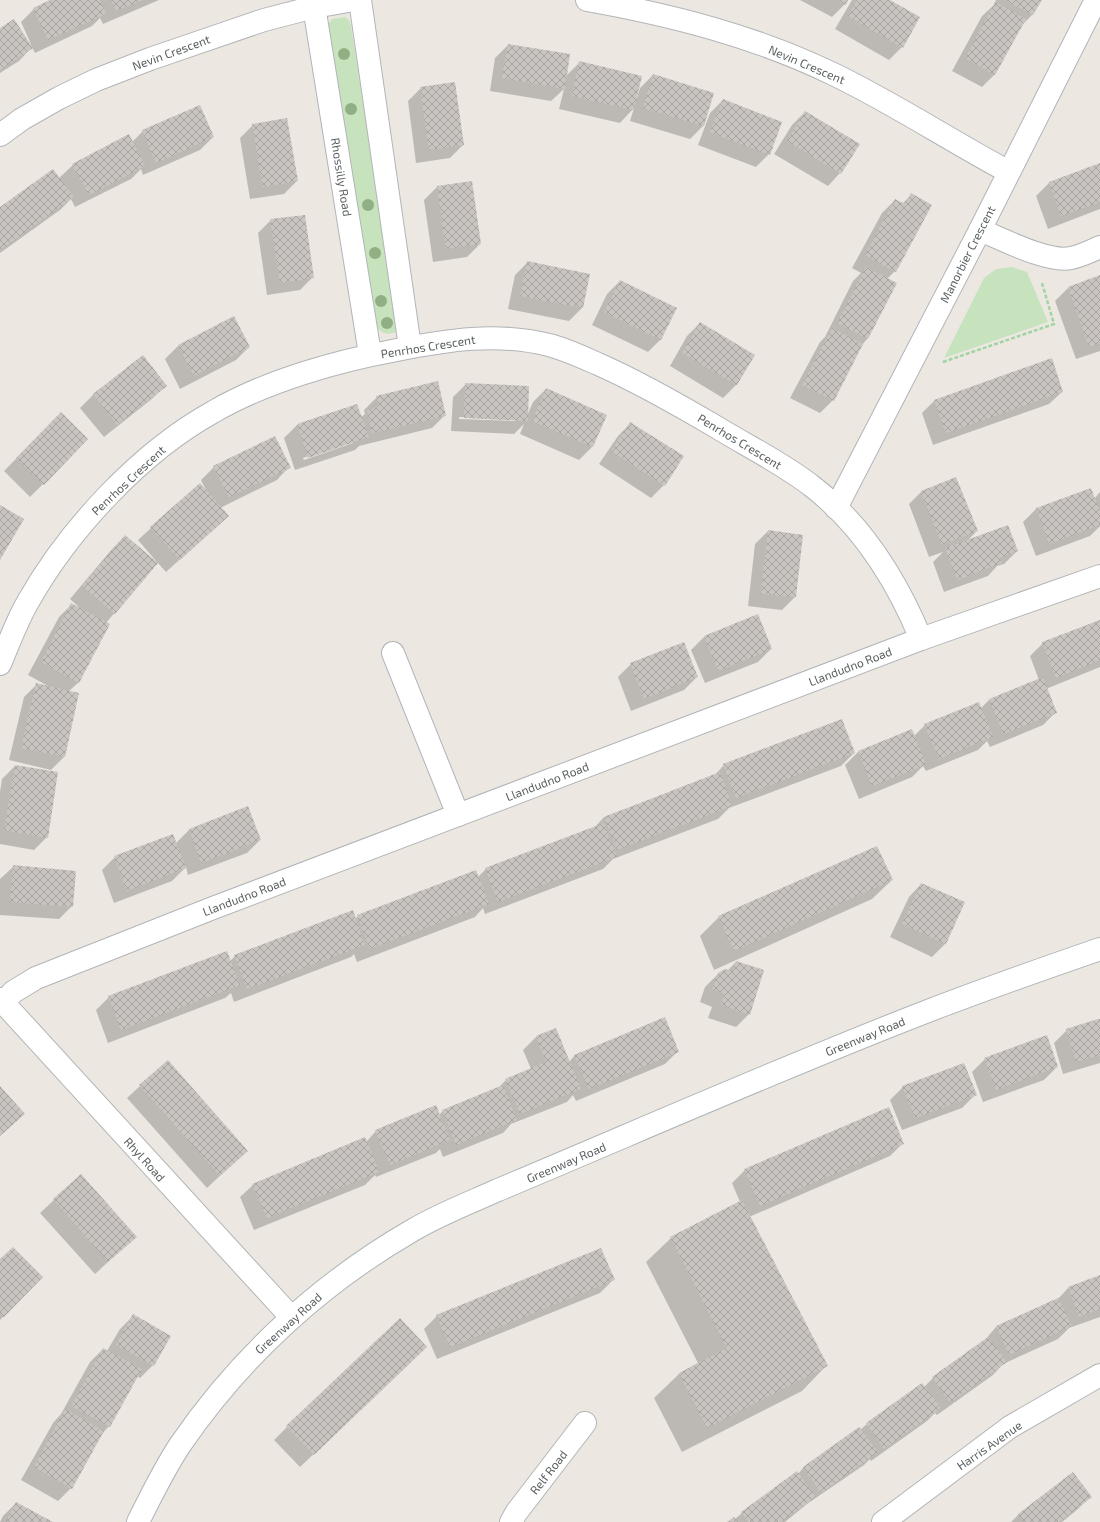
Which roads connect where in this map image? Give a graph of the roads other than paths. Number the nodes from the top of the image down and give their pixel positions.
1 (354, 0) edge
2 (360, 0) edge
3 (587, 0) edge
4 (1096, 0) edge
5 (314, 4) edge
6 (0, 135) edge
7 (1009, 172) junction
8 (980, 230) junction
9 (1100, 248) edge
10 (410, 347) junction
11 (370, 354) junction
12 (836, 508) junction
13 (1100, 576) edge
14 (921, 639) junction
15 (392, 654) dead end
16 (0, 664) edge
17 (458, 815) junction
18 (1100, 949) edge
19 (2, 1001) edge
20 (292, 1317) junction
21 (1100, 1375) edge
22 (586, 1423) dead end
23 (138, 1522) edge
24 (511, 1522) edge
25 (883, 1522) edge

1 - 5 street, Nevin Crescent
2 - 10 street
3 - 7 street, Nevin Crescent
4 - 7 street, Manorbier Crescent
5 - 6 street, Nevin Crescent
5 - 11 street, Rhossilly Road
7 - 8 street, Manorbier Crescent
8 - 9 street
8 - 12 street, Manorbier Crescent
10 - 11 street, Penrhos Crescent
10 - 12 street, Penrhos Crescent
11 - 16 street, Penrhos Crescent
12 - 14 street, Penrhos Crescent
13 - 14 street, Llandudno Road
14 - 17 street, Llandudno Road
15 - 17 street
17 - 19 street, Llandudno Road
18 - 20 street, Greenway Road
19 - 20 street, Rhyl Road
20 - 23 street, Greenway Road
21 - 25 street, Harris Avenue
22 - 24 street, Relf Road

